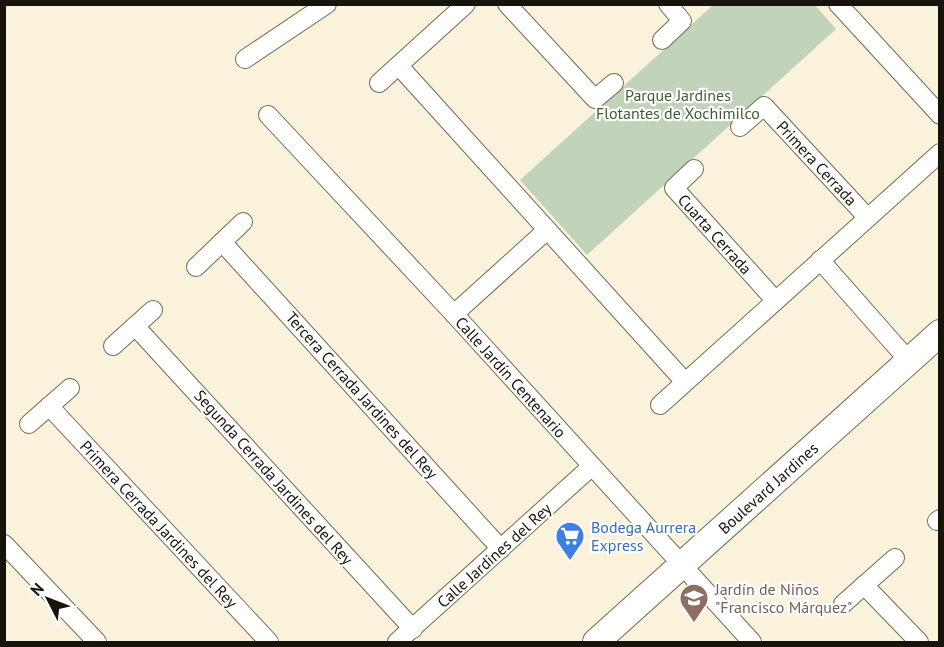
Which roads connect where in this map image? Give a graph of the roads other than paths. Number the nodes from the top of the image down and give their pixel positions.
1 (327, 4) edge
2 (466, 4) edge
3 (507, 4) edge
4 (668, 4) edge
5 (838, 4) edge
6 (662, 40) dead end
7 (244, 59) dead end
8 (399, 66) junction
9 (614, 82) dead end
10 (379, 83) dead end
11 (268, 114) dead end
12 (939, 114) edge
13 (740, 127) dead end
14 (939, 153) edge
15 (694, 169) dead end
16 (867, 217) junction
17 (243, 222) dead end
18 (547, 230) junction
19 (222, 242) junction
20 (820, 260) junction
21 (195, 267) dead end
22 (775, 300) junction
23 (153, 310) dead end
24 (454, 314) junction
25 (135, 326) junction
26 (939, 333) edge
27 (113, 346) dead end
28 (909, 361) junction
29 (685, 382) junction
30 (70, 388) dead end
31 (660, 405) dead end
32 (49, 406) junction
33 (29, 424) dead end
34 (591, 467) junction
35 (4, 544) edge
36 (501, 549) junction
37 (895, 558) dead end
38 (681, 566) junction
39 (864, 585) junction
40 (843, 604) dead end
41 (413, 629) junction
42 (95, 642) edge
43 (269, 642) edge
44 (398, 642) edge
45 (596, 642) edge
46 (752, 642) edge
47 (919, 642) edge

1 - 7 street
2 - 8 street
3 - 9 street
4 - 6 street
5 - 12 street
8 - 10 street
8 - 18 street
11 - 24 street, Calle Jardín Centenario
13 - 16 street, Primera Cerrada
14 - 16 street
15 - 22 street, Cuarta Cerrada
16 - 20 street
17 - 19 street
18 - 24 street
18 - 29 street
19 - 21 street
19 - 36 street, Tercera Cerrada Jardines del Rey
20 - 22 street
20 - 28 street
22 - 29 street
23 - 25 street
24 - 34 street, Calle Jardín Centenario
25 - 27 street
25 - 41 street, Segunda Cerrada Jardines del Rey
26 - 28 street, Boulevard Jardines
28 - 38 street, Boulevard Jardines
29 - 31 street
30 - 32 street
32 - 33 street
32 - 43 street, Primera Cerrada Jardines del Rey
34 - 36 street, Calle Jardines del Rey
34 - 38 street, Calle Jardín Centenario
35 - 42 street
36 - 41 street, Calle Jardines del Rey
37 - 39 street
38 - 45 street, Boulevard Jardines
38 - 46 street, Calle Jardín Centenario
39 - 40 street
39 - 47 street
41 - 44 street, Calle Jardines del Rey

